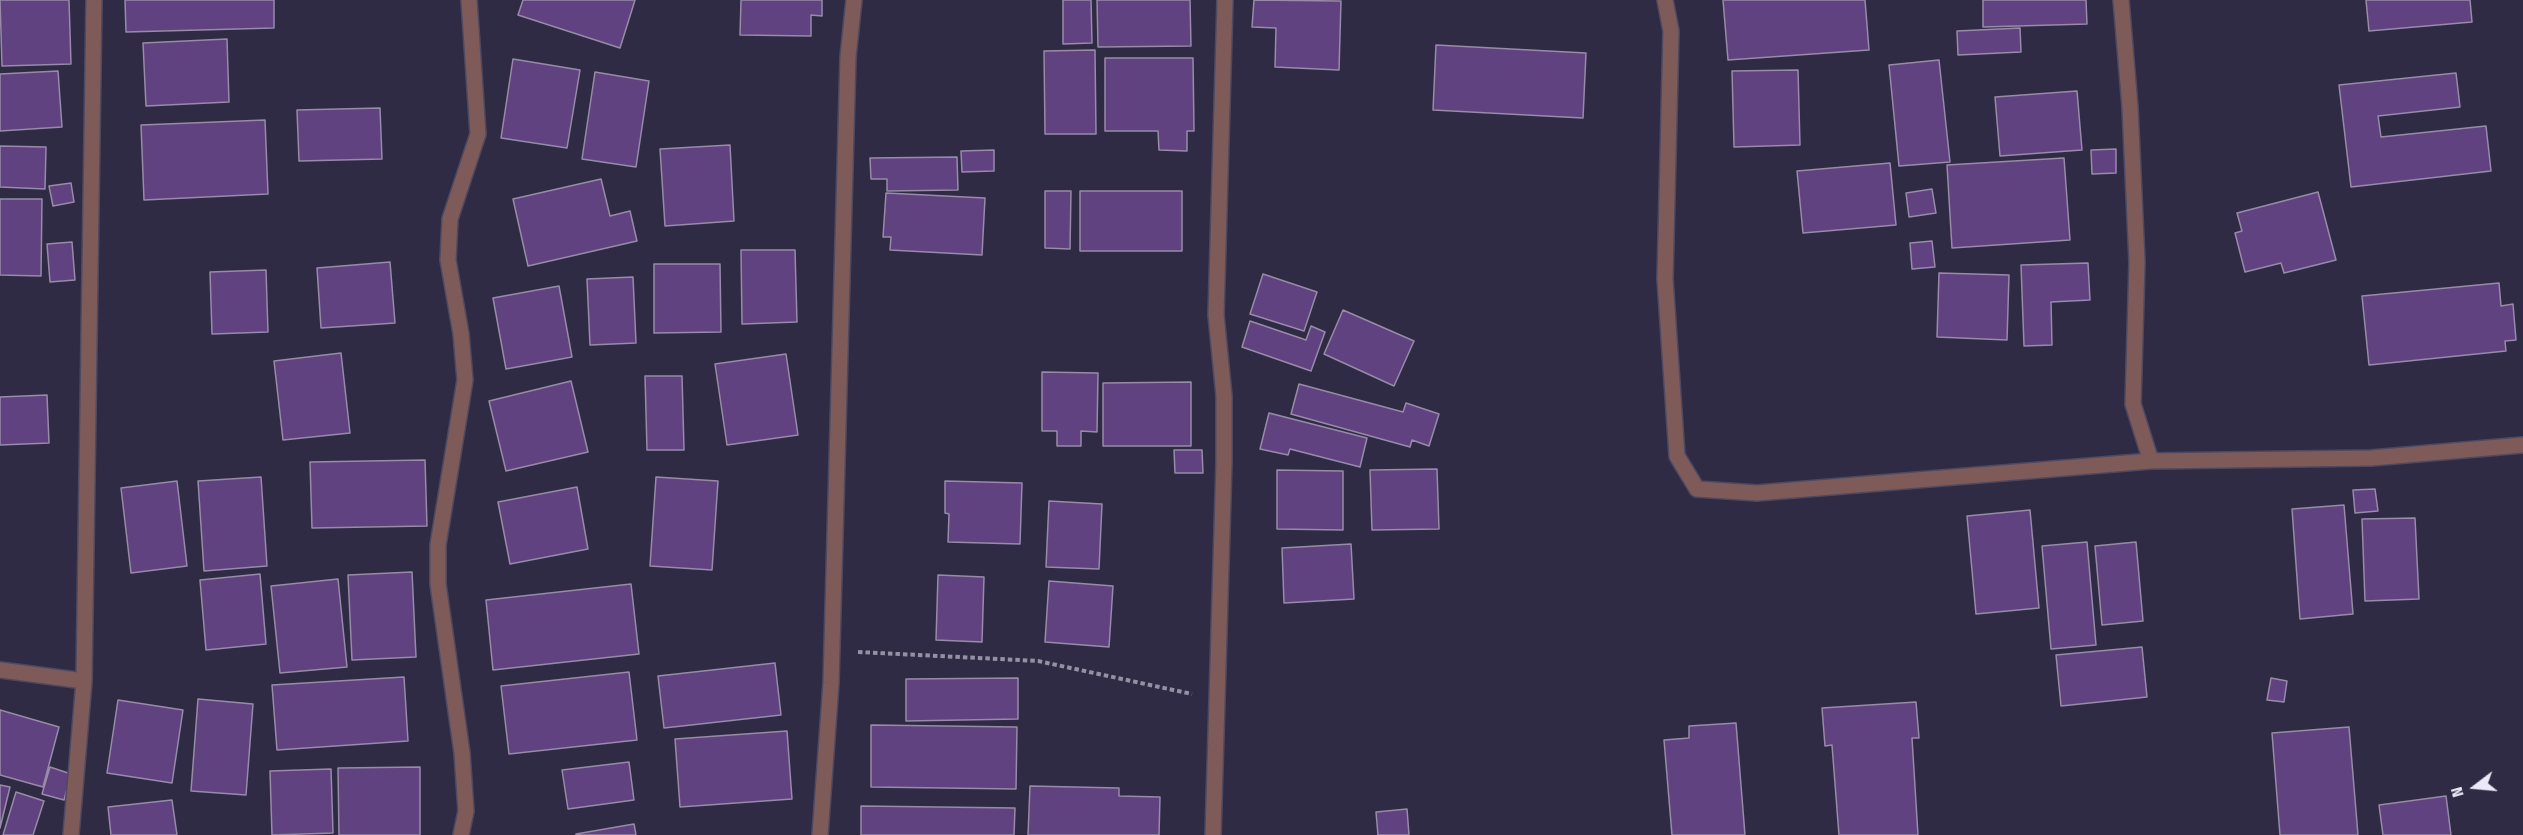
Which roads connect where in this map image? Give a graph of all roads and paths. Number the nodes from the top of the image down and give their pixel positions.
1 (94, 0) edge
2 (469, 0) edge
3 (854, 0) edge
4 (1225, 0) edge
5 (1665, 0) edge
6 (2121, 0) edge
7 (2523, 445) edge
8 (2151, 461) junction
9 (830, 651) junction
10 (0, 670) edge
11 (84, 681) junction
12 (1217, 700) junction
13 (71, 835) edge
14 (462, 835) edge
15 (820, 835) edge
16 (1213, 835) edge

1 - 11 street
2 - 14 street
3 - 9 street
4 - 12 street
5 - 8 street
6 - 8 street
7 - 8 street
9 - 12 path
9 - 15 street
10 - 11 street
11 - 13 street
12 - 16 street

